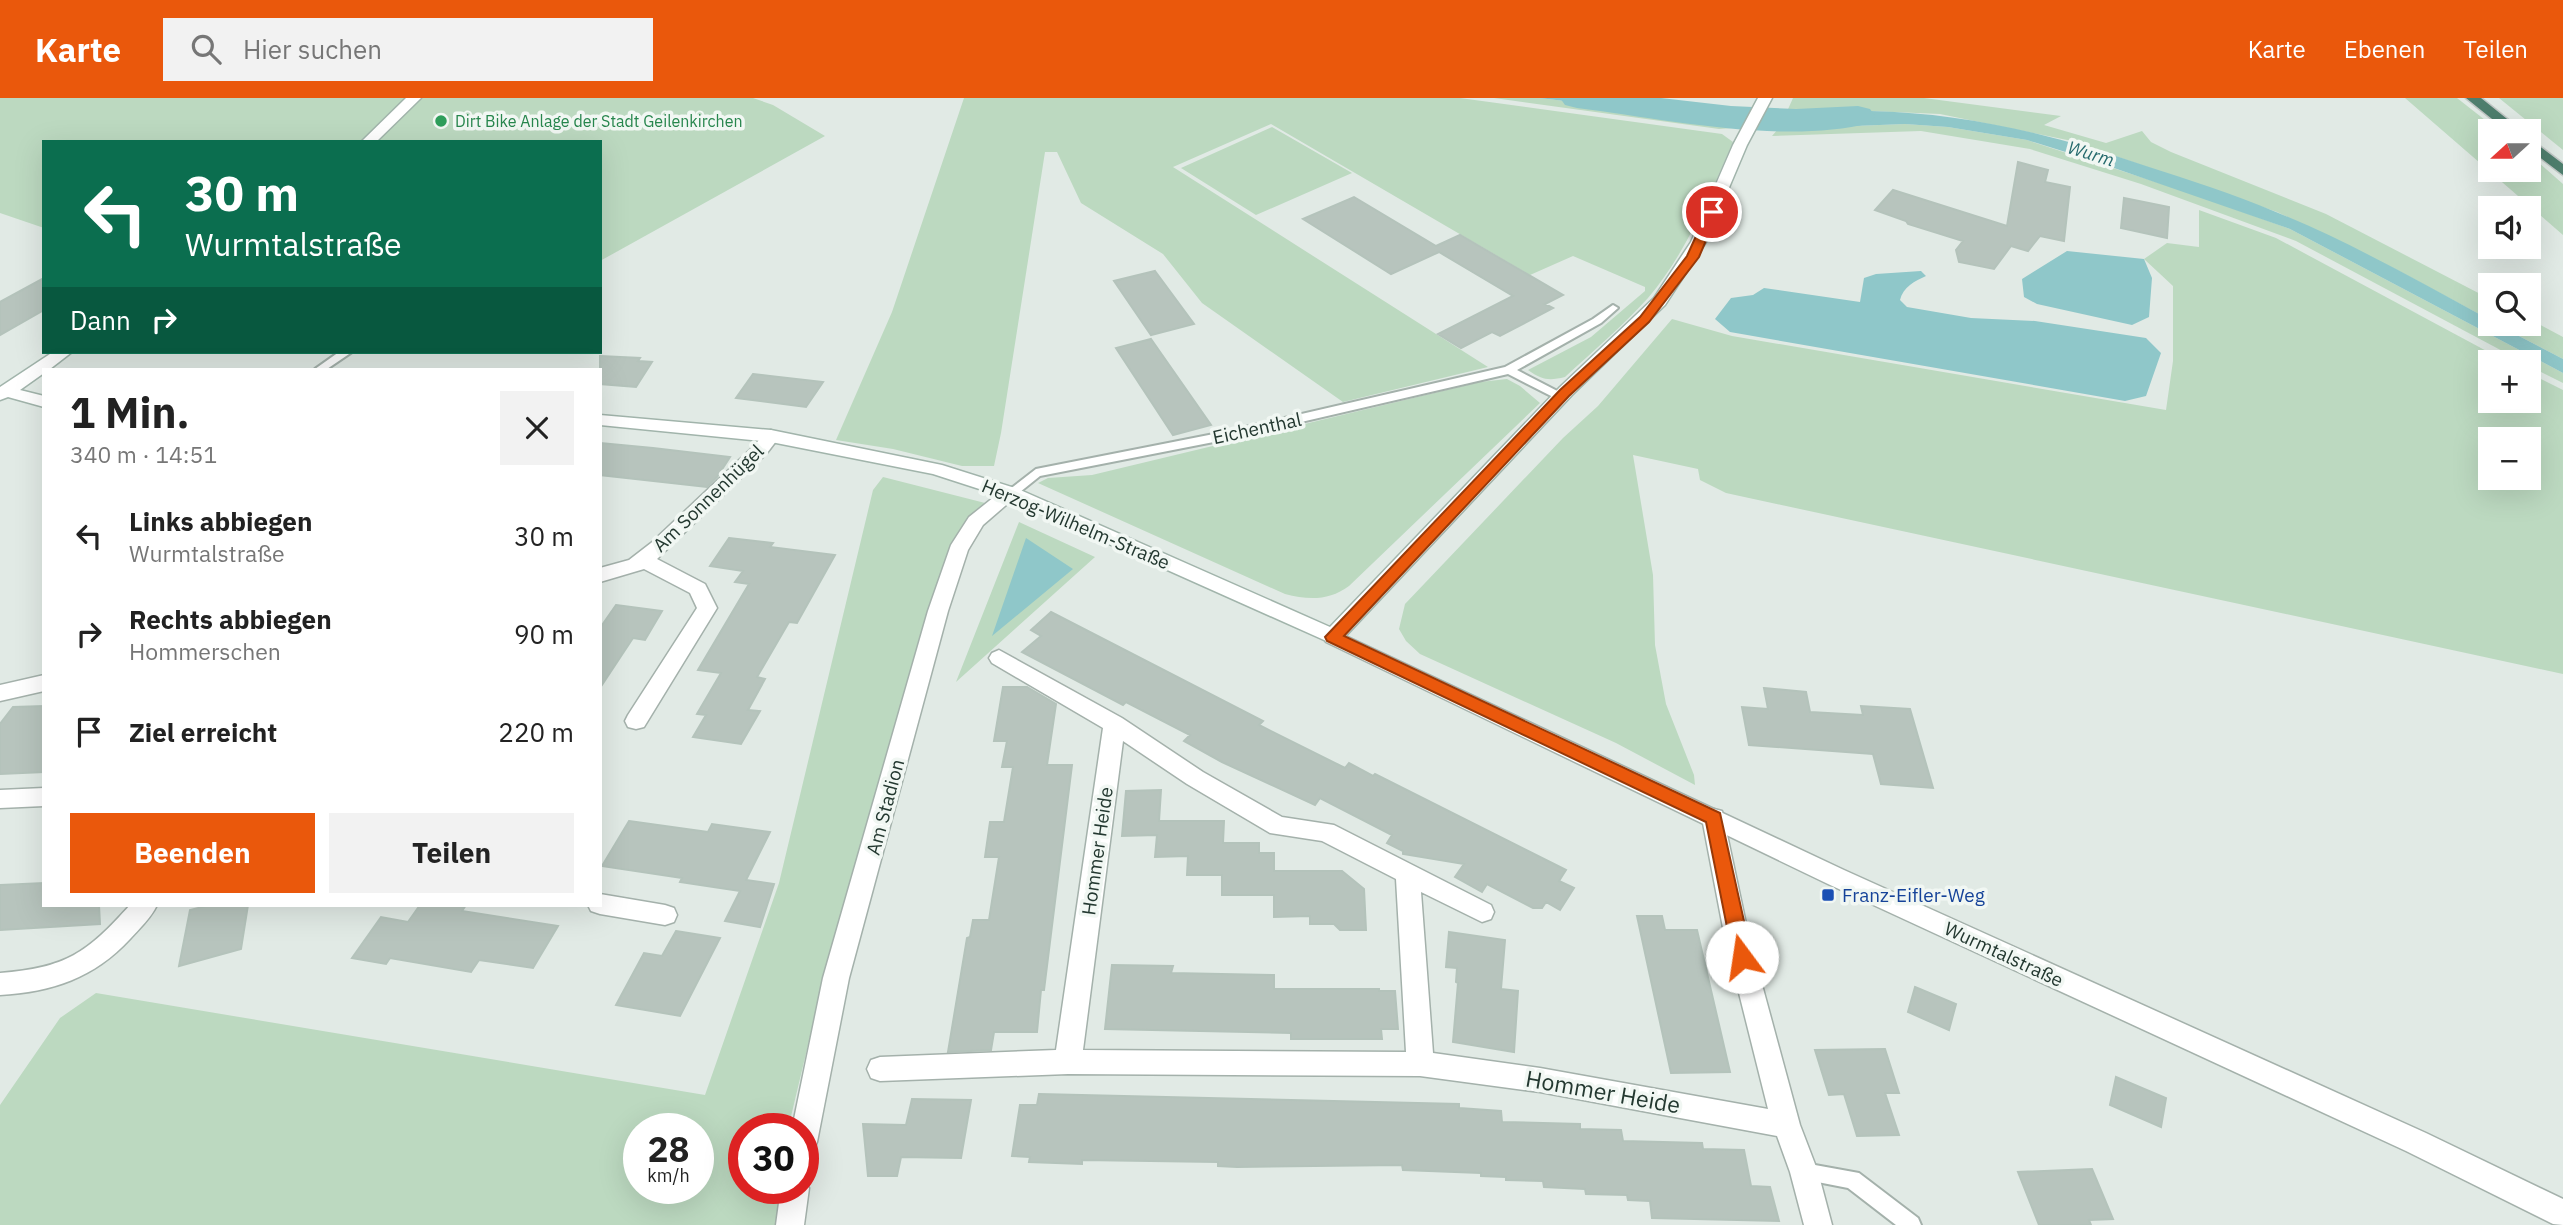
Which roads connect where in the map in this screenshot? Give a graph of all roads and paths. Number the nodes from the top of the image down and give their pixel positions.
1 (414, 98) edge
2 (2473, 98) edge
3 (1764, 99) edge
4 (2500, 119) edge
5 (370, 140) edge
6 (2541, 152) edge
7 (2563, 171) edge
8 (1613, 307) dead end
9 (61, 354) edge
10 (343, 354) edge
11 (322, 368) edge
12 (1509, 370) junction
13 (2, 391) edge
14 (1561, 397) junction
15 (42, 401) edge
16 (602, 420) edge
17 (771, 436) junction
18 (1011, 493) junction
19 (643, 560) junction
20 (602, 574) edge
21 (1333, 637) junction
22 (999, 658) dead end
23 (42, 683) edge
24 (0, 693) edge
25 (636, 721) dead end
26 (1114, 724) junction
27 (42, 797) edge
28 (0, 799) edge
29 (1714, 818) junction
30 (1408, 875) junction
31 (602, 904) edge
32 (143, 907) edge
33 (1482, 912) dead end
34 (665, 915) dead end
35 (0, 984) edge
36 (1068, 1062) junction
37 (1420, 1064) junction
38 (880, 1069) dead end
39 (809, 1113) edge
40 (1786, 1125) junction
41 (1804, 1172) junction
42 (793, 1204) edge
43 (2563, 1214) edge
44 (790, 1225) edge
45 (1818, 1225) edge
46 (1911, 1225) edge

1 - 5 street
2 - 4 highway
3 - 14 street
6 - 7 highway
8 - 12 lane, Eichenthal
9 - 13 street
10 - 11 lane
12 - 14 lane
12 - 18 lane, Eichenthal
13 - 15 street
14 - 21 street
16 - 17 street, Herzog-Wilhelm-Straße
17 - 18 street, Herzog-Wilhelm-Straße
17 - 19 street, Am Sonnenhügel
18 - 21 street, Herzog-Wilhelm-Straße
18 - 39 street, Am Stadion
19 - 20 street, Am Sonnenhügel
19 - 25 street, Am Sonnenhügel
21 - 29 street, Wurmtalstraße
22 - 26 street
23 - 24 street
26 - 30 street
26 - 36 street, Hommer Heide
27 - 28 street
29 - 40 street
29 - 43 street, Wurmtalstraße
30 - 33 street
30 - 37 street
31 - 34 street
32 - 35 street
36 - 37 street, Hommer Heide
36 - 38 street, Hommer Heide
37 - 40 street, Hommer Heide
40 - 41 street
41 - 45 street
41 - 46 lane
42 - 44 street

